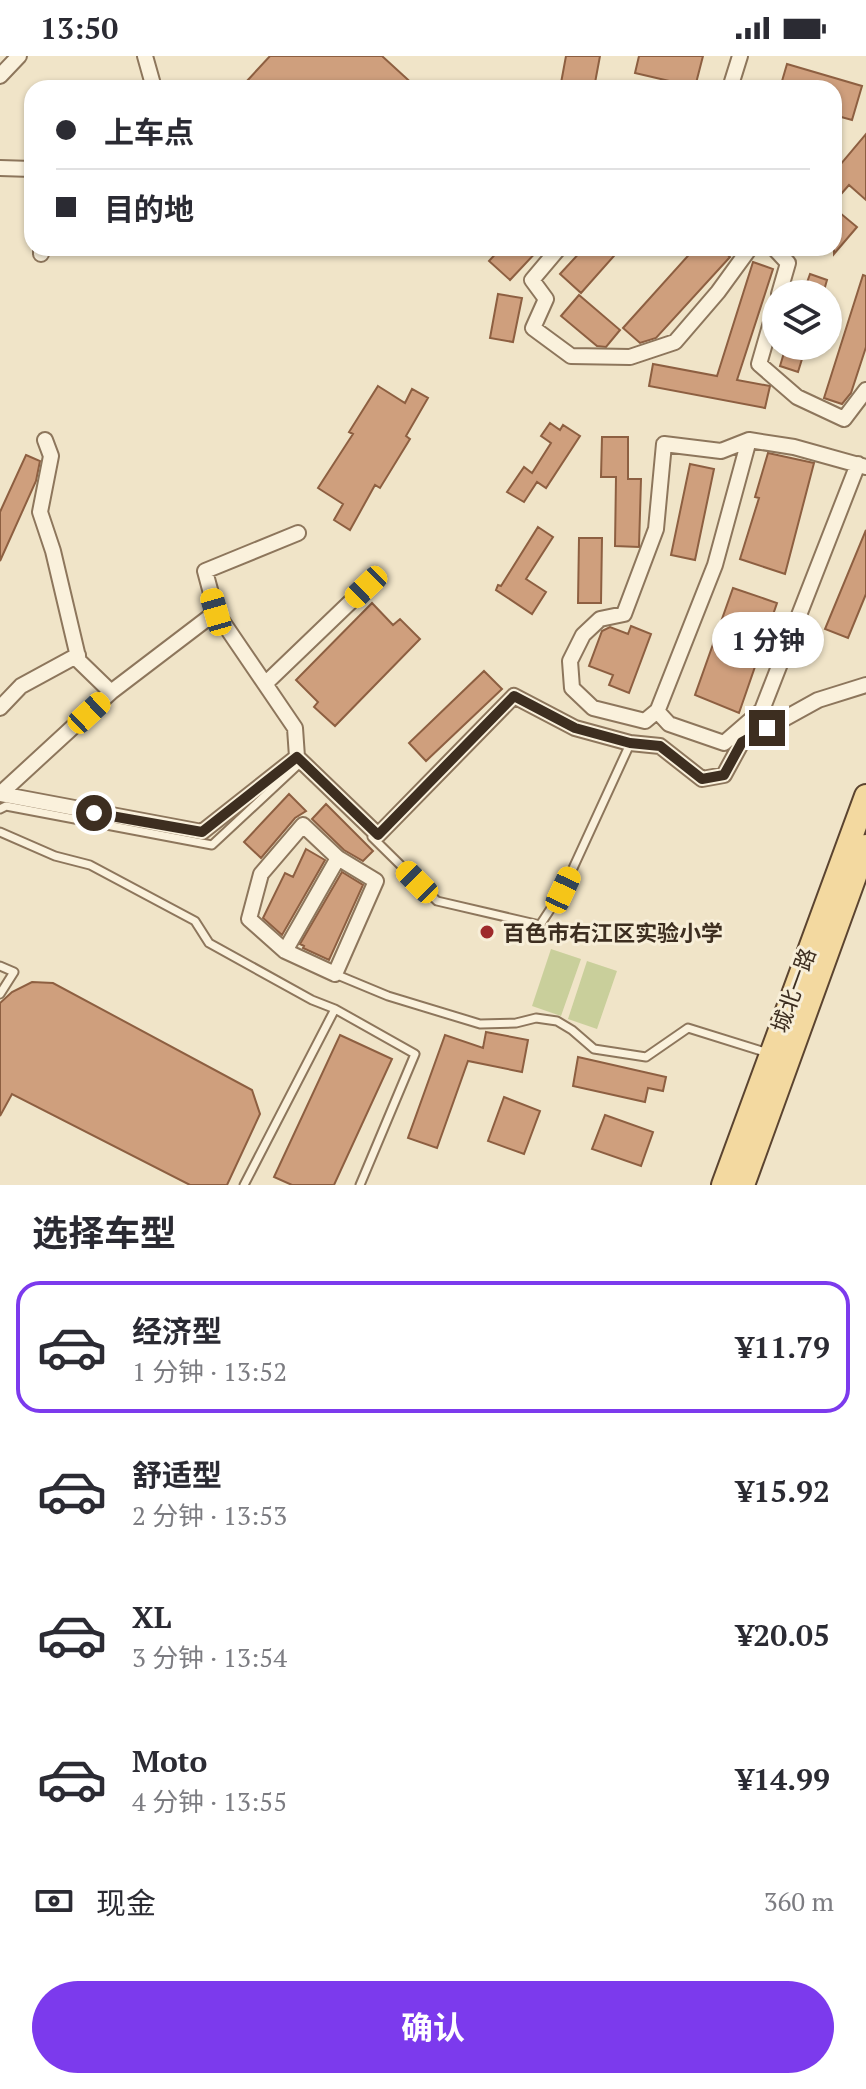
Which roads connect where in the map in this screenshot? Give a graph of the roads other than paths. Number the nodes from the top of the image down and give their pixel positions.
1 (19, 56) edge
2 (145, 56) edge
3 (740, 56) edge
4 (0, 76) edge
5 (152, 80) edge
6 (732, 80) edge
7 (0, 168) edge
8 (24, 169) edge
9 (552, 256) edge
10 (744, 256) edge
11 (781, 256) edge
12 (783, 280) edge
13 (762, 354) edge
14 (866, 390) edge
15 (45, 440) dead end
16 (749, 440) junction
17 (862, 466) edge
18 (298, 533) dead end
19 (366, 587) dead end
20 (216, 612) junction
21 (78, 655) junction
22 (265, 684) junction
23 (866, 685) edge
24 (111, 692) junction
25 (0, 708) edge
26 (657, 712) junction
27 (630, 743) junction
28 (297, 757) junction
29 (866, 796) edge
30 (0, 809) edge
31 (0, 832) edge
32 (866, 846) edge
33 (338, 858) junction
34 (285, 951) junction
35 (0, 966) edge
36 (335, 974) junction
37 (0, 994) edge
38 (335, 1009) junction
39 (770, 1053) junction
40 (244, 1185) edge
41 (360, 1185) edge
42 (723, 1185) edge
43 (743, 1185) edge

1 - 4 street
2 - 5 street
3 - 6 street
7 - 8 street
9 - 10 street
11 - 12 street
13 - 14 street
15 - 21 street
16 - 17 street
16 - 26 street
16 - 26 street
17 - 26 street
18 - 20 street
19 - 22 street
20 - 22 street
20 - 24 street
21 - 24 street
21 - 25 street
22 - 28 street
23 - 27 street
24 - 28 street
27 - 28 street
27 - 30 lane
29 - 39 main road, 城北一路
31 - 38 lane
32 - 43 main road, 城北一路
33 - 34 street
33 - 34 street
33 - 36 street
34 - 36 street
35 - 37 lane
36 - 39 lane
38 - 40 lane
38 - 41 lane
39 - 42 main road, 城北一路

